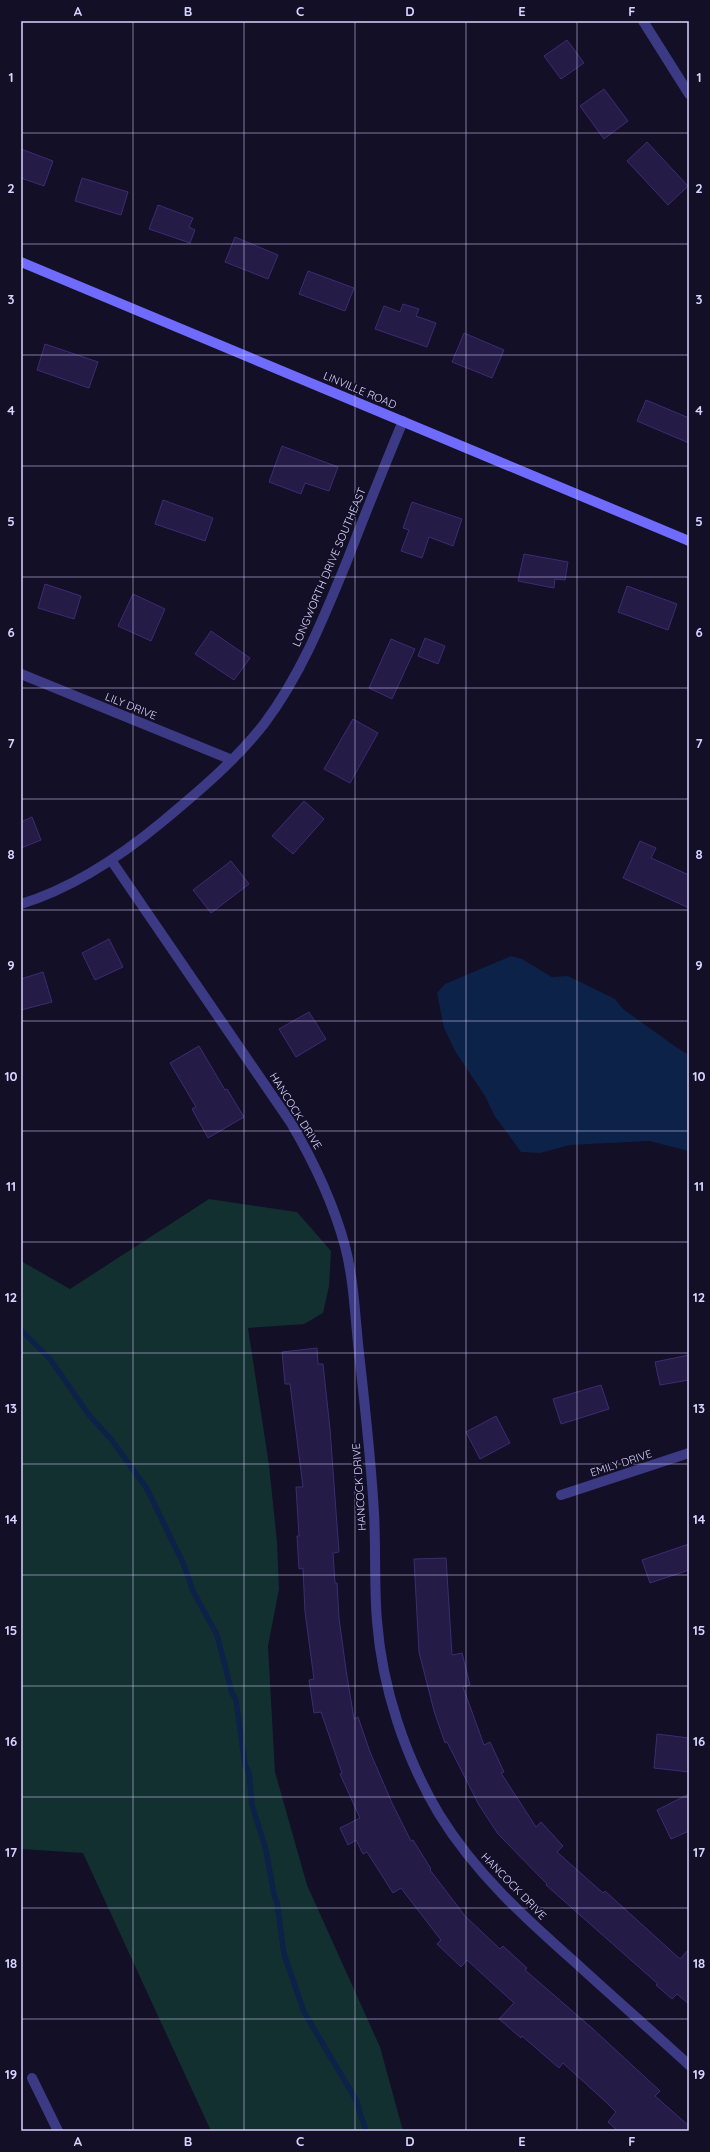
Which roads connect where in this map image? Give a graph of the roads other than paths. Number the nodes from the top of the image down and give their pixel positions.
1 (643, 21) edge
2 (689, 94) edge
3 (21, 262) edge
4 (403, 421) junction
5 (689, 541) edge
6 (21, 674) edge
7 (232, 760) junction
8 (111, 860) junction
9 (21, 904) edge
10 (689, 1453) edge
11 (561, 1495) dead end
12 (689, 2065) edge
13 (32, 2078) dead end
14 (58, 2131) edge

1 - 2 street
3 - 4 main road, LINVILLE ROAD
4 - 5 main road, LINVILLE ROAD
4 - 7 street, LONGWORTH DRIVE SOUTHEAST
6 - 7 street, LILY DRIVE
7 - 8 street, LONGWORTH DRIVE SOUTHEAST
8 - 9 street, LONGWORTH DRIVE SOUTHEAST
8 - 12 street, HANCOCK DRIVE
10 - 11 street, EMILY DRIVE
13 - 14 street

